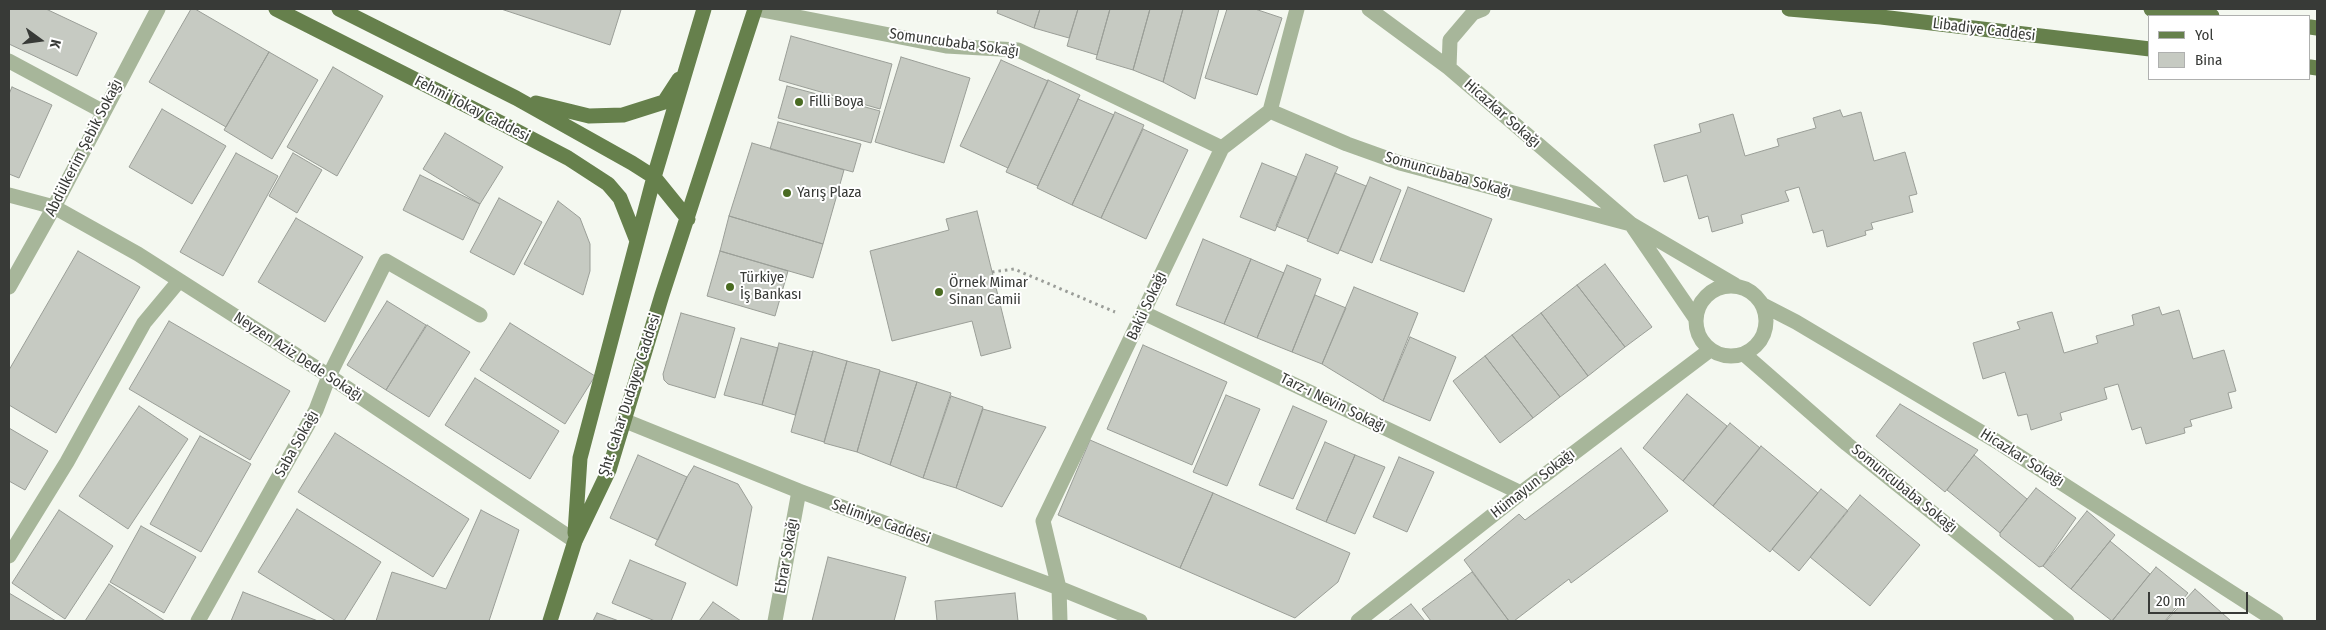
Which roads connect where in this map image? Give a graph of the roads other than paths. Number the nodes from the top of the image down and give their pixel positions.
1 (158, 9) edge
2 (276, 9) edge
3 (339, 9) edge
4 (704, 9) edge
5 (756, 9) edge
6 (1297, 9) edge
7 (1369, 9) edge
8 (1483, 9) edge
9 (1789, 9) edge
10 (2151, 9) edge
11 (2203, 15) edge
12 (2148, 49) edge
13 (9, 61) edge
14 (689, 63) junction
15 (1449, 68) junction
16 (516, 98) junction
17 (102, 111) junction
18 (1270, 111) junction
19 (1222, 148) junction
20 (654, 177) junction
21 (9, 196) edge
22 (54, 207) junction
23 (688, 219) junction
24 (1631, 224) junction
25 (637, 240) junction
26 (180, 281) junction
27 (1735, 286) junction
28 (9, 287) edge
29 (1763, 305) junction
30 (480, 315) dead end
31 (1142, 317) junction
32 (1696, 319) junction
33 (1710, 350) junction
34 (1744, 354) junction
35 (329, 376) junction
36 (623, 420) junction
37 (799, 491) junction
38 (1521, 493) junction
39 (575, 541) junction
40 (9, 556) edge
41 (1059, 588) junction
42 (198, 621) edge
43 (550, 621) edge
44 (776, 621) edge
45 (1060, 621) edge
46 (1140, 621) edge
47 (1358, 621) edge
48 (2067, 621) edge
49 (2276, 621) edge

1 - 17 street, Abdülkerim Şebik Sokağı
2 - 25 main road, Fehmi Tokay Caddesi
3 - 16 main road, Fehmi Tokay Caddesi
4 - 14 main road, Şht. Cahar Dudayev Caddesi
5 - 19 street, Somuncubaba Sokağı
5 - 23 main road, Şht. Cahar Dudayev Caddesi
6 - 18 street
7 - 15 street, Hicazkar Sokağı
8 - 15 street
9 - 12 main road, Libadiye Caddesi
10 - 11 main road
13 - 17 street
14 - 16 main road
14 - 20 main road, Şht. Cahar Dudayev Caddesi
15 - 24 street, Hicazkar Sokağı
16 - 20 main road
17 - 22 street, Abdülkerim Şebik Sokağı
18 - 19 street, Bakü Sokağı
18 - 24 street, Somuncubaba Sokağı
19 - 31 street, Bakü Sokağı
20 - 23 main road
20 - 25 main road, Şht. Cahar Dudayev Caddesi
21 - 22 street, Neyzen Aziz Dede Sokağı
22 - 26 street, Neyzen Aziz Dede Sokağı
22 - 28 street, Abdülkerim Şebik Sokağı
23 - 36 main road, Şht. Cahar Dudayev Caddesi
24 - 27 street, Hicazkar Sokağı
24 - 32 street, Hicazkar Sokağı
25 - 39 main road, Şht. Cahar Dudayev Caddesi
26 - 35 street, Neyzen Aziz Dede Sokağı
26 - 40 street
27 - 29 street
27 - 32 street
29 - 34 street
29 - 49 street, Hicazkar Sokağı
30 - 35 street, Saba Sokağı
31 - 38 street, Tarz-ı Nevin Sokağı
31 - 41 street, Bakü Sokağı
32 - 33 street
33 - 34 street
33 - 38 street, Hümayun Sokağı
34 - 48 street, Somuncubaba Sokağı
35 - 39 street, Neyzen Aziz Dede Sokağı
35 - 42 street, Saba Sokağı
36 - 37 street, Selimiye Caddesi
36 - 39 main road, Şht. Cahar Dudayev Caddesi
37 - 41 street, Selimiye Caddesi
37 - 44 street, Ebrar Sokağı
38 - 47 street, Hümayun Sokağı
39 - 43 main road
41 - 45 street, Bakü Sokağı
41 - 46 street, Selimiye Caddesi

